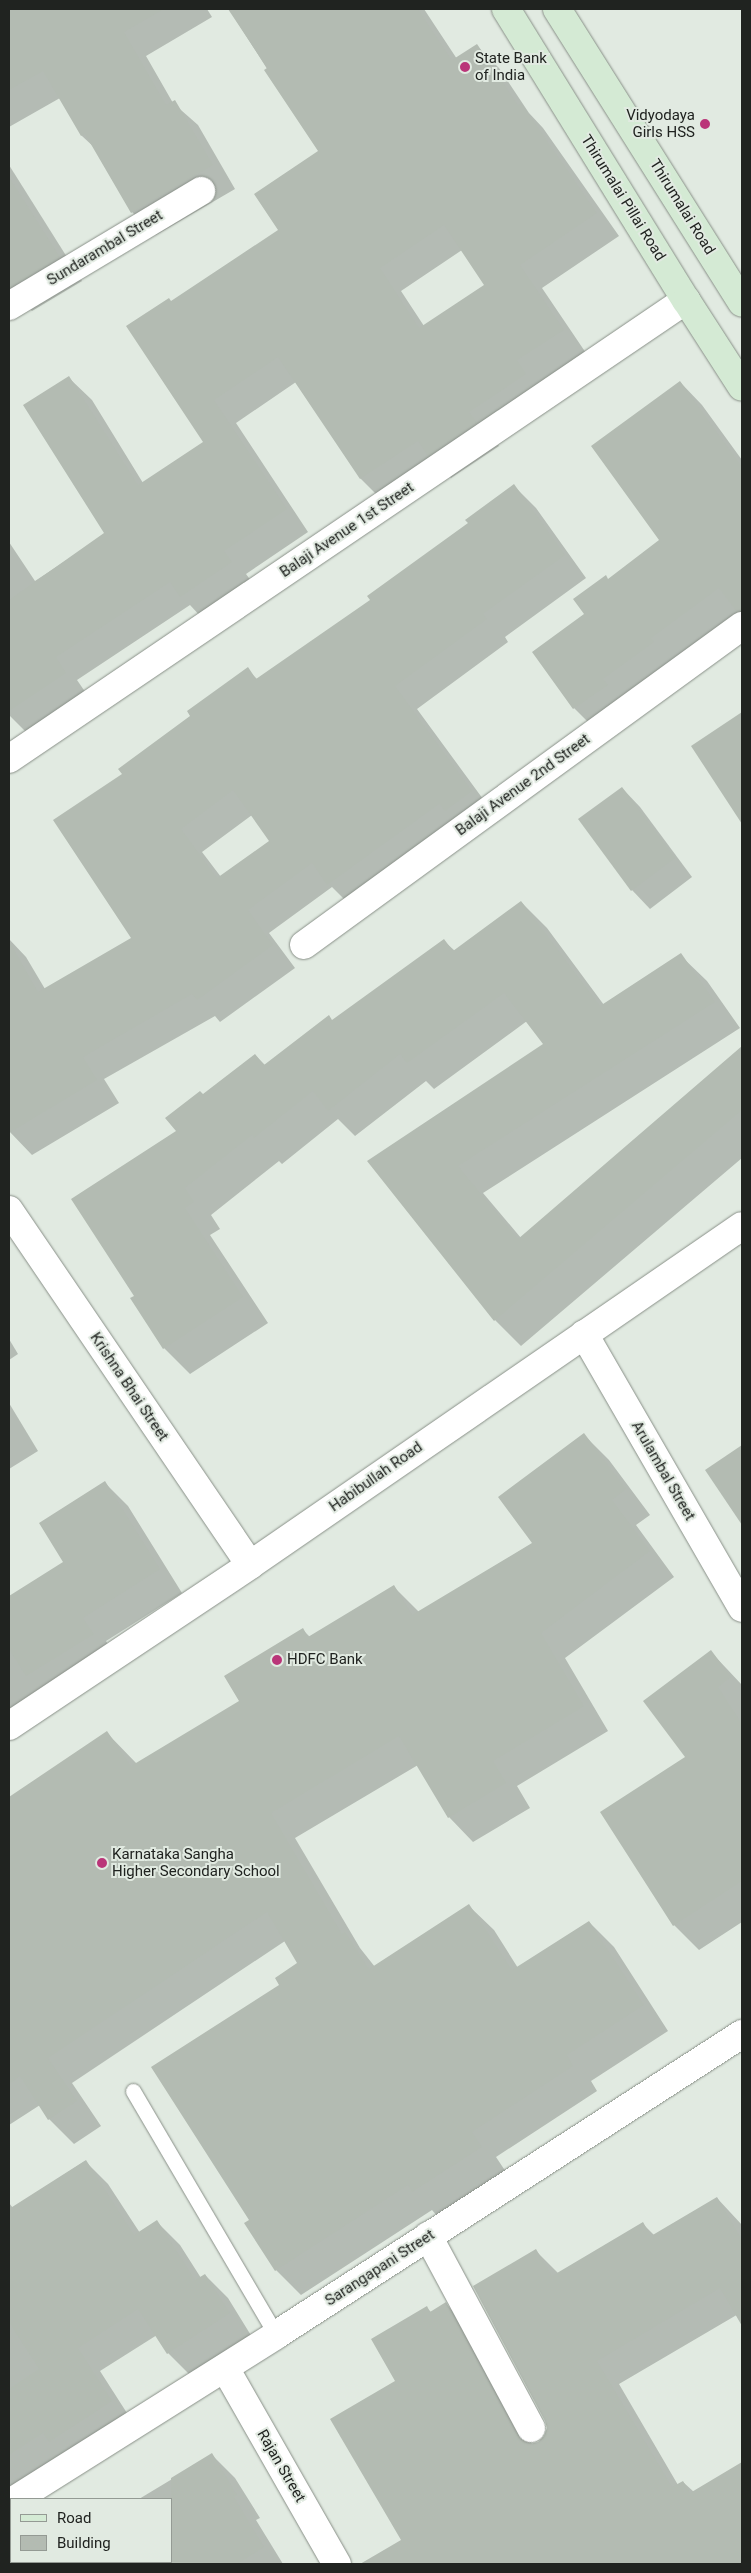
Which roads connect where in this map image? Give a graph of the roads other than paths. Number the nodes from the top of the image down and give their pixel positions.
1 (506, 9) edge
2 (557, 9) edge
3 (201, 191) dead end
4 (686, 300) junction
5 (742, 303) edge
6 (9, 306) edge
7 (742, 386) edge
8 (742, 626) edge
9 (9, 759) edge
10 (304, 945) dead end
11 (9, 1210) edge
12 (742, 1226) edge
13 (584, 1334) junction
14 (250, 1565) junction
15 (742, 1608) edge
16 (9, 1726) edge
17 (742, 2034) edge
18 (133, 2092) dead end
19 (428, 2236) junction
20 (276, 2335) junction
21 (225, 2368) junction
22 (531, 2428) dead end
23 (18, 2498) edge
24 (337, 2564) edge

1 - 4 main road, Thirumalai Pillai Road
2 - 5 main road, Thirumalai Road
3 - 6 street, Sundarambal Street
4 - 7 main road, Thirumalai Pillai Road
4 - 9 street, Balaji Avenue 1st Street
8 - 10 street, Balaji Avenue 2nd Street
11 - 14 street, Krishna Bhai Street
12 - 13 street, Habibullah Road
13 - 14 street, Habibullah Road
13 - 15 street, Arulambal Street
14 - 16 street, Habibullah Road
17 - 19 street, Sarangapani Street
18 - 20 lane
19 - 20 street, Sarangapani Street
19 - 22 street
20 - 21 street, Sarangapani Street
21 - 23 street, Sarangapani Street
21 - 24 street, Rajan Street

